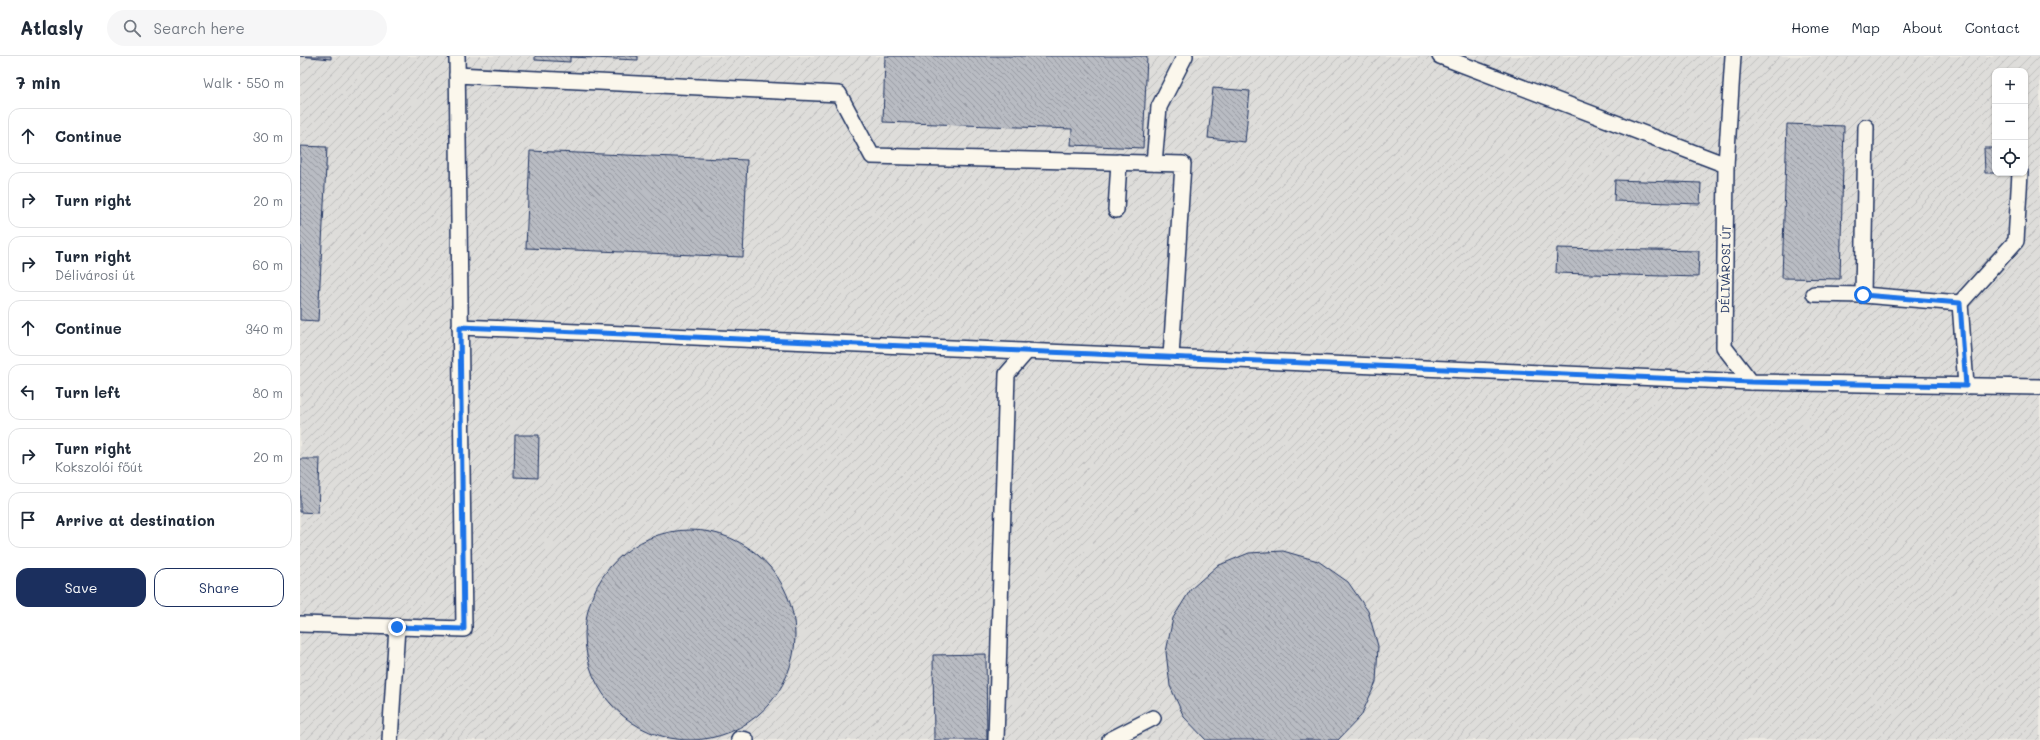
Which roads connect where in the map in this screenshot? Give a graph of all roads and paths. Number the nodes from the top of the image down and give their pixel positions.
1 (456, 56) edge
2 (1185, 56) edge
3 (1440, 56) edge
4 (1733, 56) edge
5 (457, 75) junction
6 (1866, 127) dead end
7 (1119, 162) junction
8 (1154, 163) junction
9 (1726, 165) junction
10 (2020, 176) edge
11 (1116, 210) dead end
12 (1814, 294) dead end
13 (1863, 295) junction
14 (1960, 303) junction
15 (460, 327) junction
16 (1027, 351) junction
17 (1171, 357) junction
18 (1751, 382) junction
19 (1966, 386) junction
20 (2040, 388) edge
21 (300, 624) edge
22 (397, 627) junction
23 (1153, 718) dead end
24 (390, 740) edge
25 (996, 740) edge
26 (1110, 740) edge

1 - 5 lane
2 - 8 lane
3 - 9 lane
4 - 9 lane, DÉLIVÁROSI ÚT
5 - 7 lane
5 - 15 lane
6 - 13 lane
7 - 8 lane
7 - 11 lane
8 - 17 lane
9 - 18 lane, DÉLIVÁROSI ÚT
10 - 14 lane
12 - 13 lane
13 - 14 lane
14 - 19 lane
15 - 16 lane
15 - 22 lane
16 - 17 lane
16 - 25 lane
17 - 18 lane
18 - 19 lane
19 - 20 lane
21 - 22 lane
22 - 24 lane
23 - 26 lane

